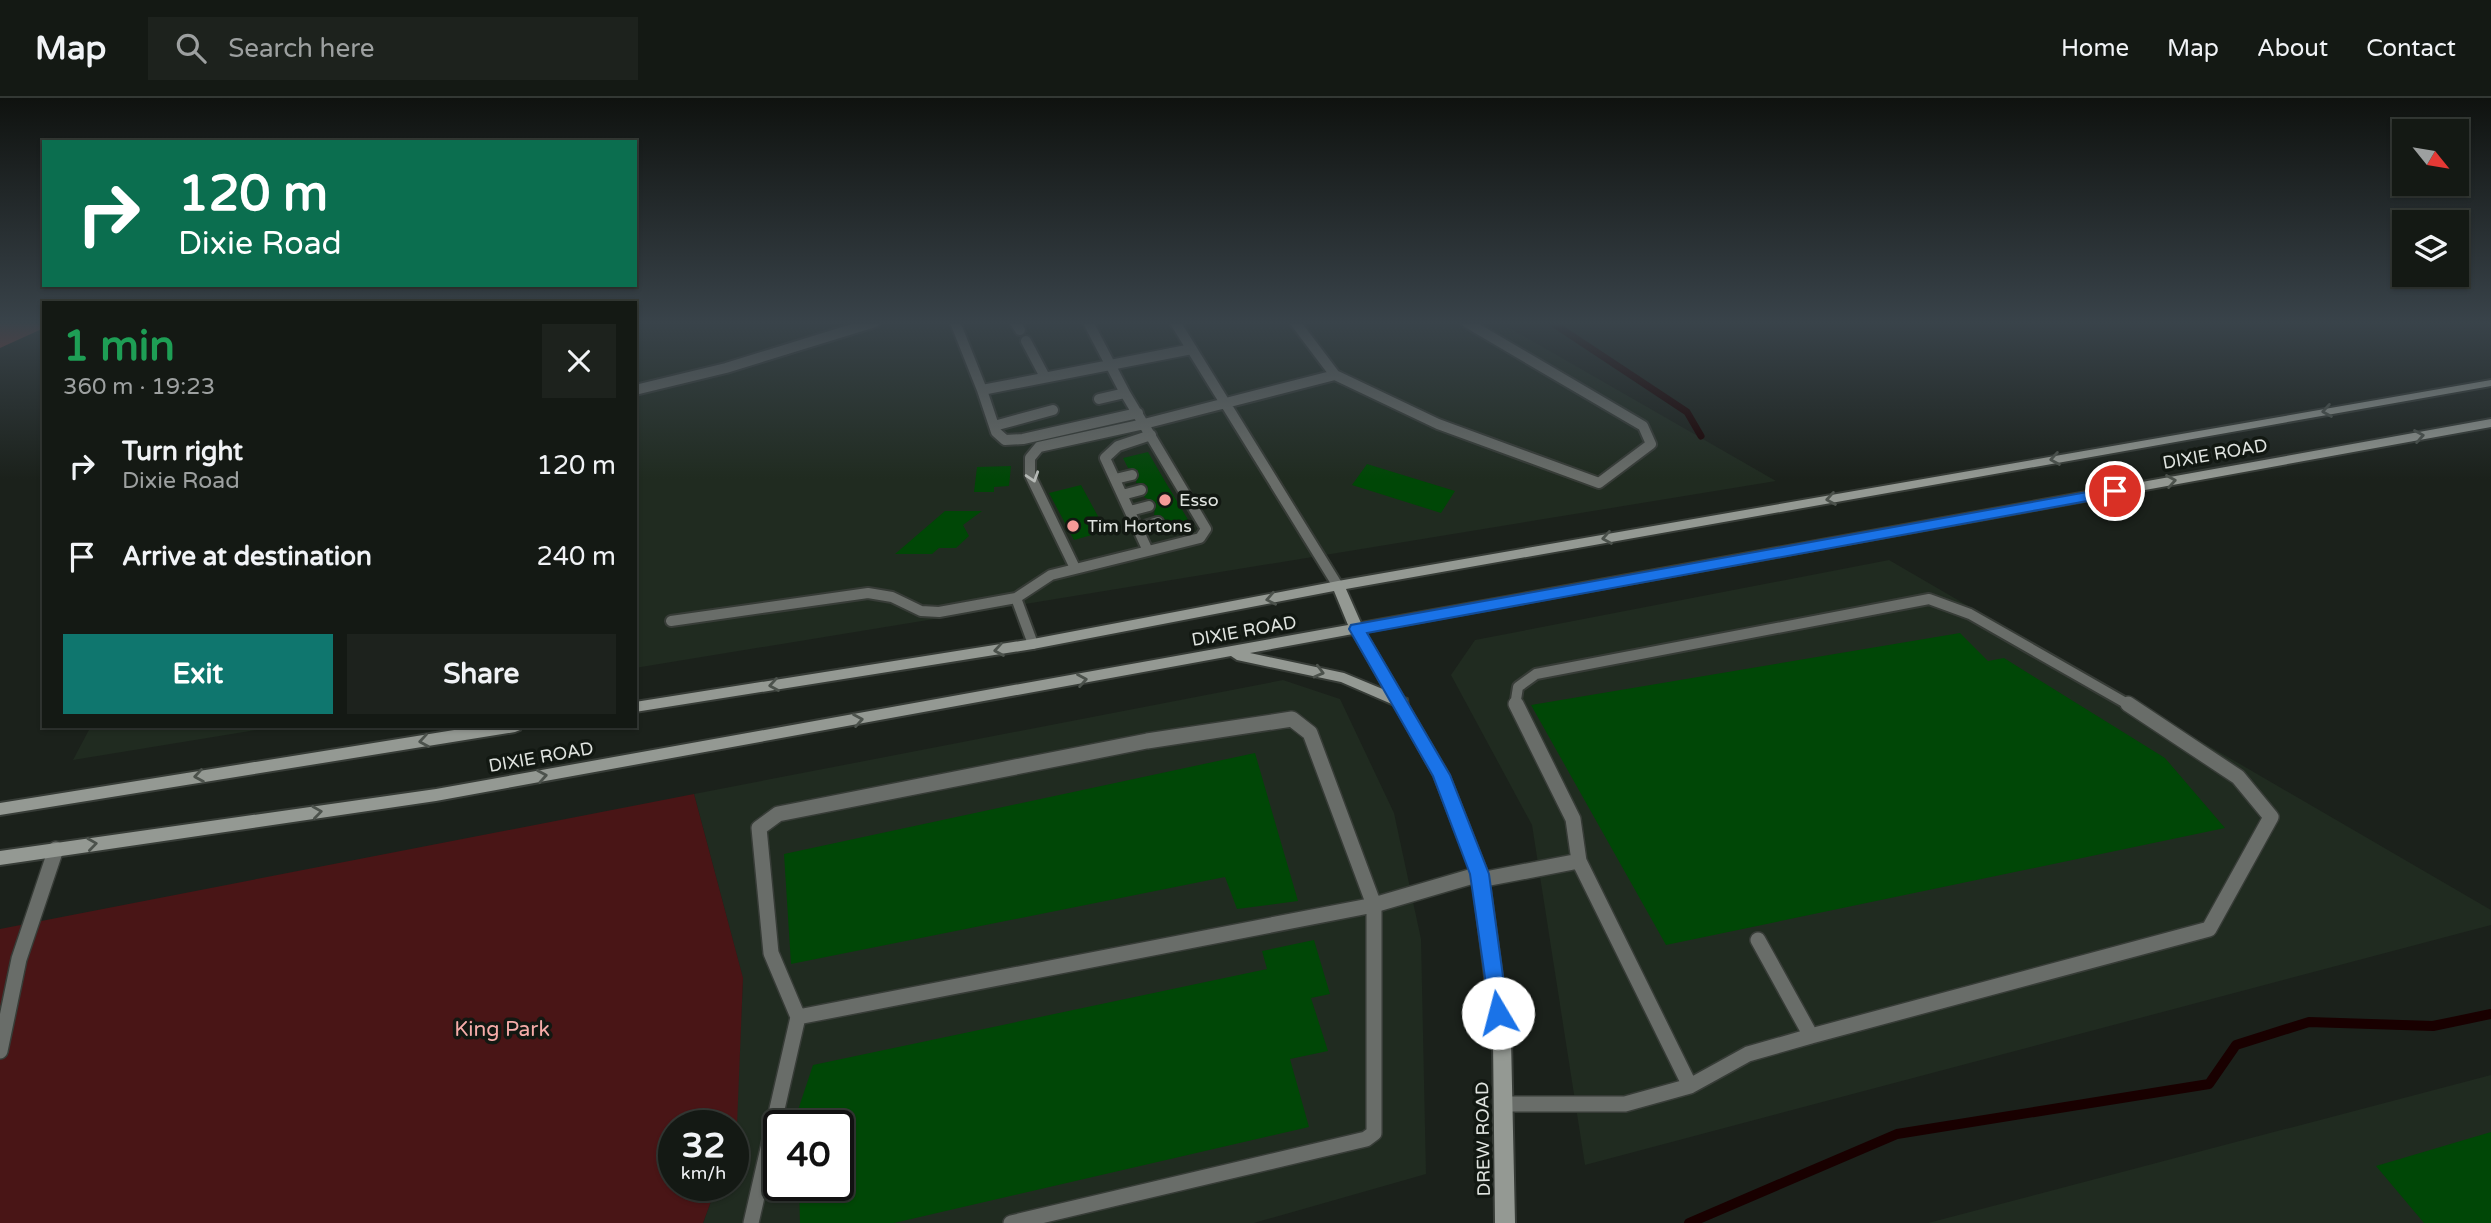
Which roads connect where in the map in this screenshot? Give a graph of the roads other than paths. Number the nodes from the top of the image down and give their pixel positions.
1 (699, 374) edge
2 (976, 374) edge
3 (1060, 374) edge
4 (1115, 374) edge
5 (1207, 374) edge
6 (1555, 374) edge
7 (1335, 375) joint
8 (1045, 377) joint
9 (2491, 383) edge
10 (637, 390) edge
11 (982, 390) junction
12 (1125, 393) junction
13 (1099, 399) dead end
14 (1225, 404) junction
15 (1053, 410) dead end
16 (1138, 413) junction
17 (2491, 423) edge
18 (1144, 424) junction
19 (994, 426) junction
20 (1151, 435) junction
21 (1170, 465) junction
22 (1157, 468) dead end
23 (1132, 475) dead end
24 (1115, 479) junction
25 (1179, 480) junction
26 (1166, 483) dead end
27 (1141, 490) dead end
28 (1122, 495) junction
29 (1188, 495) junction
30 (1175, 499) dead end
31 (1149, 506) dead end
32 (1130, 511) junction
33 (1198, 511) junction
34 (1185, 515) dead end
35 (1158, 522) dead end
36 (1139, 528) junction
37 (1148, 551) junction
38 (1076, 568) junction
39 (1338, 586) junction
40 (1016, 598) junction
41 (671, 621) dead end
42 (1357, 629) junction
43 (1033, 644) junction
44 (1228, 653) junction
45 (1402, 703) junction
46 (637, 707) edge
47 (503, 728) edge
48 (0, 809) edge
49 (56, 849) junction
50 (0, 858) edge
51 (1579, 862) junction
52 (1480, 877) junction
53 (1374, 905) junction
54 (1758, 940) dead end
55 (797, 1017) junction
56 (1811, 1036) junction
57 (0, 1051) edge
58 (1690, 1086) junction
59 (1503, 1104) junction
60 (751, 1223) edge
61 (1011, 1223) edge
62 (1506, 1223) edge

1 - 10 lane
2 - 11 lane
3 - 8 lane
4 - 12 lane
5 - 14 lane
6 - 7 lane
7 - 14 lane
8 - 11 lane
9 -> 39 main road, DIXIE ROAD
11 - 19 lane
12 - 13 lane
12 - 16 lane
14 - 18 lane
14 - 39 lane
15 - 19 lane
16 - 18 lane
16 - 19 lane
42 -> 17 main road, DIXIE ROAD
18 - 20 lane
18 -> 38 lane
20 - 21 lane
20 - 24 lane
21 - 22 lane
21 - 25 lane
23 - 24 lane
24 - 28 lane
25 - 26 lane
25 - 29 lane
27 - 28 lane
28 - 32 lane
29 - 30 lane
29 - 33 lane
31 - 32 lane
32 - 36 lane
33 - 34 lane
33 - 37 lane
35 - 36 lane
36 - 37 lane
37 - 38 lane
38 - 40 lane
39 - 42 main road, DREW ROAD
39 -> 43 main road, DIXIE ROAD
40 - 41 lane
40 - 43 lane
42 - 44 main road, DIXIE ROAD
42 - 45 main road, DREW ROAD
43 -> 46 main road, DIXIE ROAD
44 -> 45 main road
49 -> 44 main road, DIXIE ROAD
45 - 52 main road, DREW ROAD
47 -> 48 main road, DIXIE ROAD
49 - 50 main road, DIXIE ROAD
49 - 57 lane
51 - 52 lane
51 - 56 lane
51 - 58 lane
52 - 53 lane
52 - 59 main road, DREW ROAD
53 - 55 lane
53 - 55 lane
53 - 61 lane
54 - 56 lane
55 - 60 lane
56 - 58 lane
58 - 59 lane
59 - 62 main road, DREW ROAD

